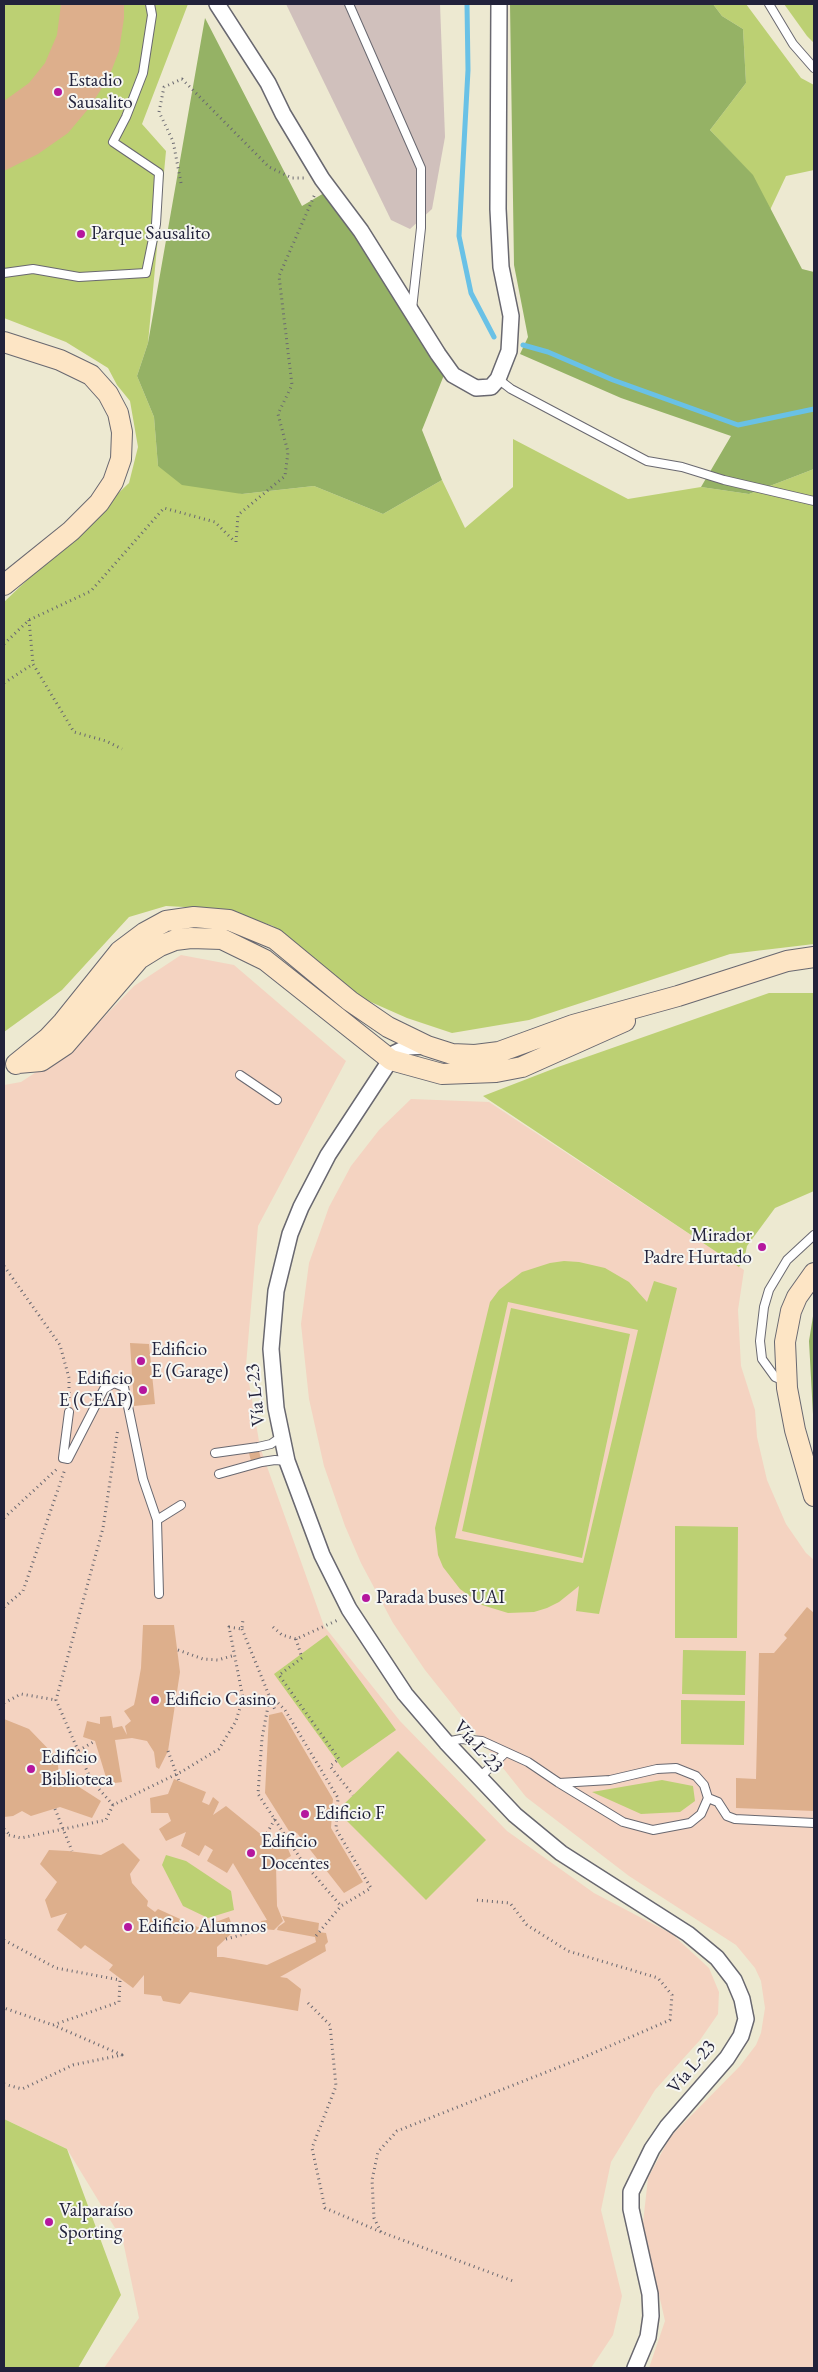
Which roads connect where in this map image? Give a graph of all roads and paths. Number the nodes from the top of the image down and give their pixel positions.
1 (150, 4) edge
2 (217, 4) edge
3 (349, 4) edge
4 (499, 4) edge
5 (769, 4) edge
6 (814, 68) edge
7 (322, 179) junction
8 (181, 182) dead end
9 (4, 273) edge
10 (412, 313) junction
11 (4, 342) edge
12 (498, 379) junction
13 (814, 501) edge
14 (4, 585) edge
15 (28, 620) junction
16 (4, 644) edge
17 (33, 664) junction
18 (4, 683) edge
19 (122, 749) dead end
20 (814, 957) edge
21 (678, 996) junction
22 (388, 1027) junction
23 (427, 1046) junction
24 (391, 1060) junction
25 (10, 1065) edge
26 (240, 1075) dead end
27 (277, 1100) dead end
28 (814, 1235) edge
29 (4, 1266) edge
30 (814, 1273) edge
31 (787, 1382) junction
32 (69, 1412) joint
33 (118, 1428) dead end
34 (281, 1437) junction
35 (216, 1453) dead end
36 (68, 1459) junction
37 (287, 1461) junction
38 (219, 1474) dead end
39 (810, 1479) edge
40 (814, 1496) edge
41 (181, 1505) dead end
42 (4, 1518) edge
43 (157, 1520) junction
44 (158, 1594) dead end
45 (4, 1607) edge
46 (352, 1614) junction
47 (242, 1619) dead end
48 (273, 1627) dead end
49 (242, 1629) junction
50 (296, 1639) junction
51 (178, 1650) dead end
52 (235, 1655) junction
53 (271, 1696) junction
54 (56, 1700) junction
55 (4, 1703) edge
56 (275, 1710) dead end
57 (95, 1742) dead end
58 (446, 1742) junction
59 (168, 1751) dead end
60 (505, 1753) junction
61 (57, 1763) dead end
62 (479, 1778) junction
63 (179, 1781) dead end
64 (559, 1783) junction
65 (353, 1795) dead end
66 (708, 1798) junction
67 (113, 1805) junction
68 (54, 1809) dead end
69 (275, 1819) junction
70 (814, 1823) edge
71 (4, 1829) edge
72 (266, 1833) dead end
73 (4, 1834) edge
74 (10, 1836) junction
75 (72, 1851) dead end
76 (475, 1900) dead end
77 (342, 1906) junction
78 (263, 1929) dead end
79 (315, 1937) dead end
80 (226, 1939) dead end
81 (4, 1940) edge
82 (308, 2003) dead end
83 (4, 2008) edge
84 (53, 2025) junction
85 (4, 2084) edge
86 (381, 2232) junction
87 (513, 2281) dead end
88 (635, 2368) edge

1 - 9 lane
2 - 7 street
3 - 10 lane
4 - 12 street
5 - 6 lane
7 - 8 path
7 - 10 street
7 - 15 path
10 - 12 street
11 - 14 main road
12 - 13 lane
15 - 16 path
15 - 17 path
17 - 18 path
17 - 19 path
20 - 21 main road
21 - 23 main road
21 - 24 main road
22 - 23 main road
22 - 24 street
22 - 25 main road
23 - 24 street, Vía L-23
24 - 25 main road
24 - 34 street, Vía L-23
26 - 27 lane
28 - 31 lane
29 - 32 path
30 - 31 main road
31 - 39 main road
32 - 36 lane
33 - 54 path
34 - 35 lane
34 - 37 street, Vía L-23
36 - 42 path
36 - 43 lane
36 - 45 path
37 - 38 lane
37 - 46 street, Vía L-23
39 - 40 main road
41 - 43 lane
43 - 44 lane
46 - 50 path
46 - 58 street, Vía L-23
47 - 49 path
48 - 50 path
49 - 52 path
49 - 53 path
50 - 65 path
51 - 52 path
52 - 67 path
53 - 56 path
53 - 69 path
53 - 77 path
54 - 55 path
54 - 67 path
57 - 61 path, bridge
58 - 60 lane
58 - 62 street, Vía L-23
59 - 63 path, bridge
60 - 62 lane
60 - 64 lane
62 - 88 street, Vía L-23
64 - 66 lane
64 - 66 lane
66 - 70 lane
67 - 74 path
68 - 75 path, bridge
69 - 72 path
69 - 77 path
71 - 74 path
73 - 74 path
76 - 86 path
77 - 79 path
78 - 80 path
81 - 84 path
82 - 86 path
83 - 84 path
84 - 85 path
86 - 87 path

